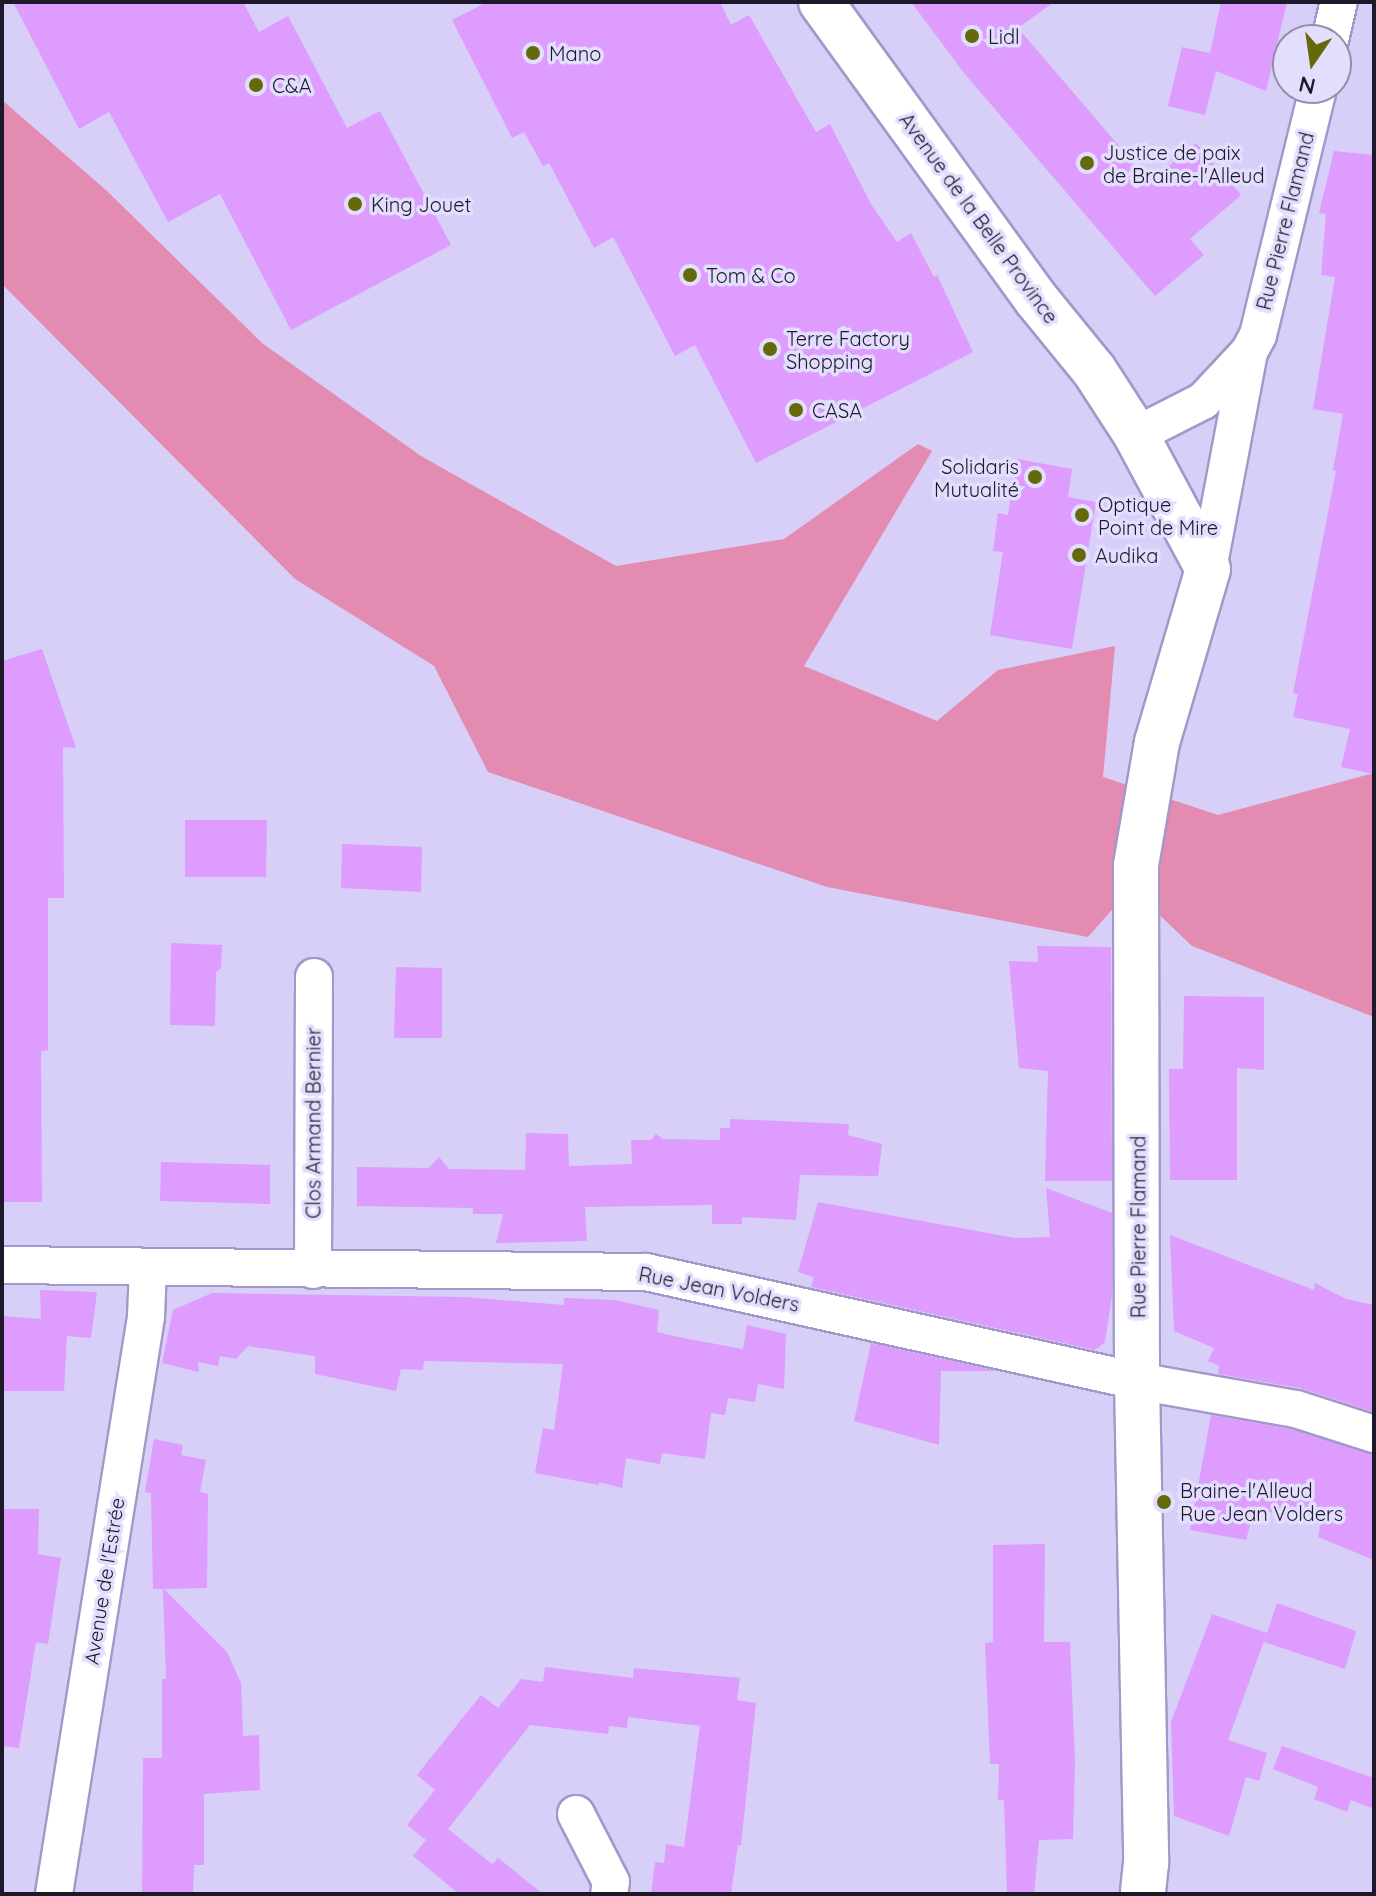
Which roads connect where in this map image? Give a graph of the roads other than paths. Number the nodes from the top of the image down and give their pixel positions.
1 (821, 2) edge
2 (1339, 2) edge
3 (1334, 24) edge
4 (1314, 104) edge
5 (1249, 352) junction
6 (1136, 435) junction
7 (1208, 569) junction
8 (314, 977) dead end
9 (2, 1265) edge
10 (148, 1267) junction
11 (313, 1270) junction
12 (1137, 1381) junction
13 (1374, 1434) edge
14 (576, 1814) dead end
15 (54, 1894) edge
16 (609, 1894) edge
17 (1143, 1894) edge

1 - 6 main road, Avenue de la Belle Province
2 - 3 street
4 - 5 street, Rue Pierre Flamand
5 - 6 street, Rue Pierre Flamand
5 - 7 street, Rue Pierre Flamand
6 - 7 main road
7 - 12 main road, Rue Pierre Flamand
8 - 11 street, Clos Armand Bernier
9 - 10 street, Rue Jean Volders
10 - 11 street, Rue Jean Volders
10 - 15 street, Avenue de l'Estrée
11 - 12 street, Rue Jean Volders
12 - 13 street, Rue Jean Volders
12 - 17 main road, Rue Pierre Flamand
14 - 16 street

